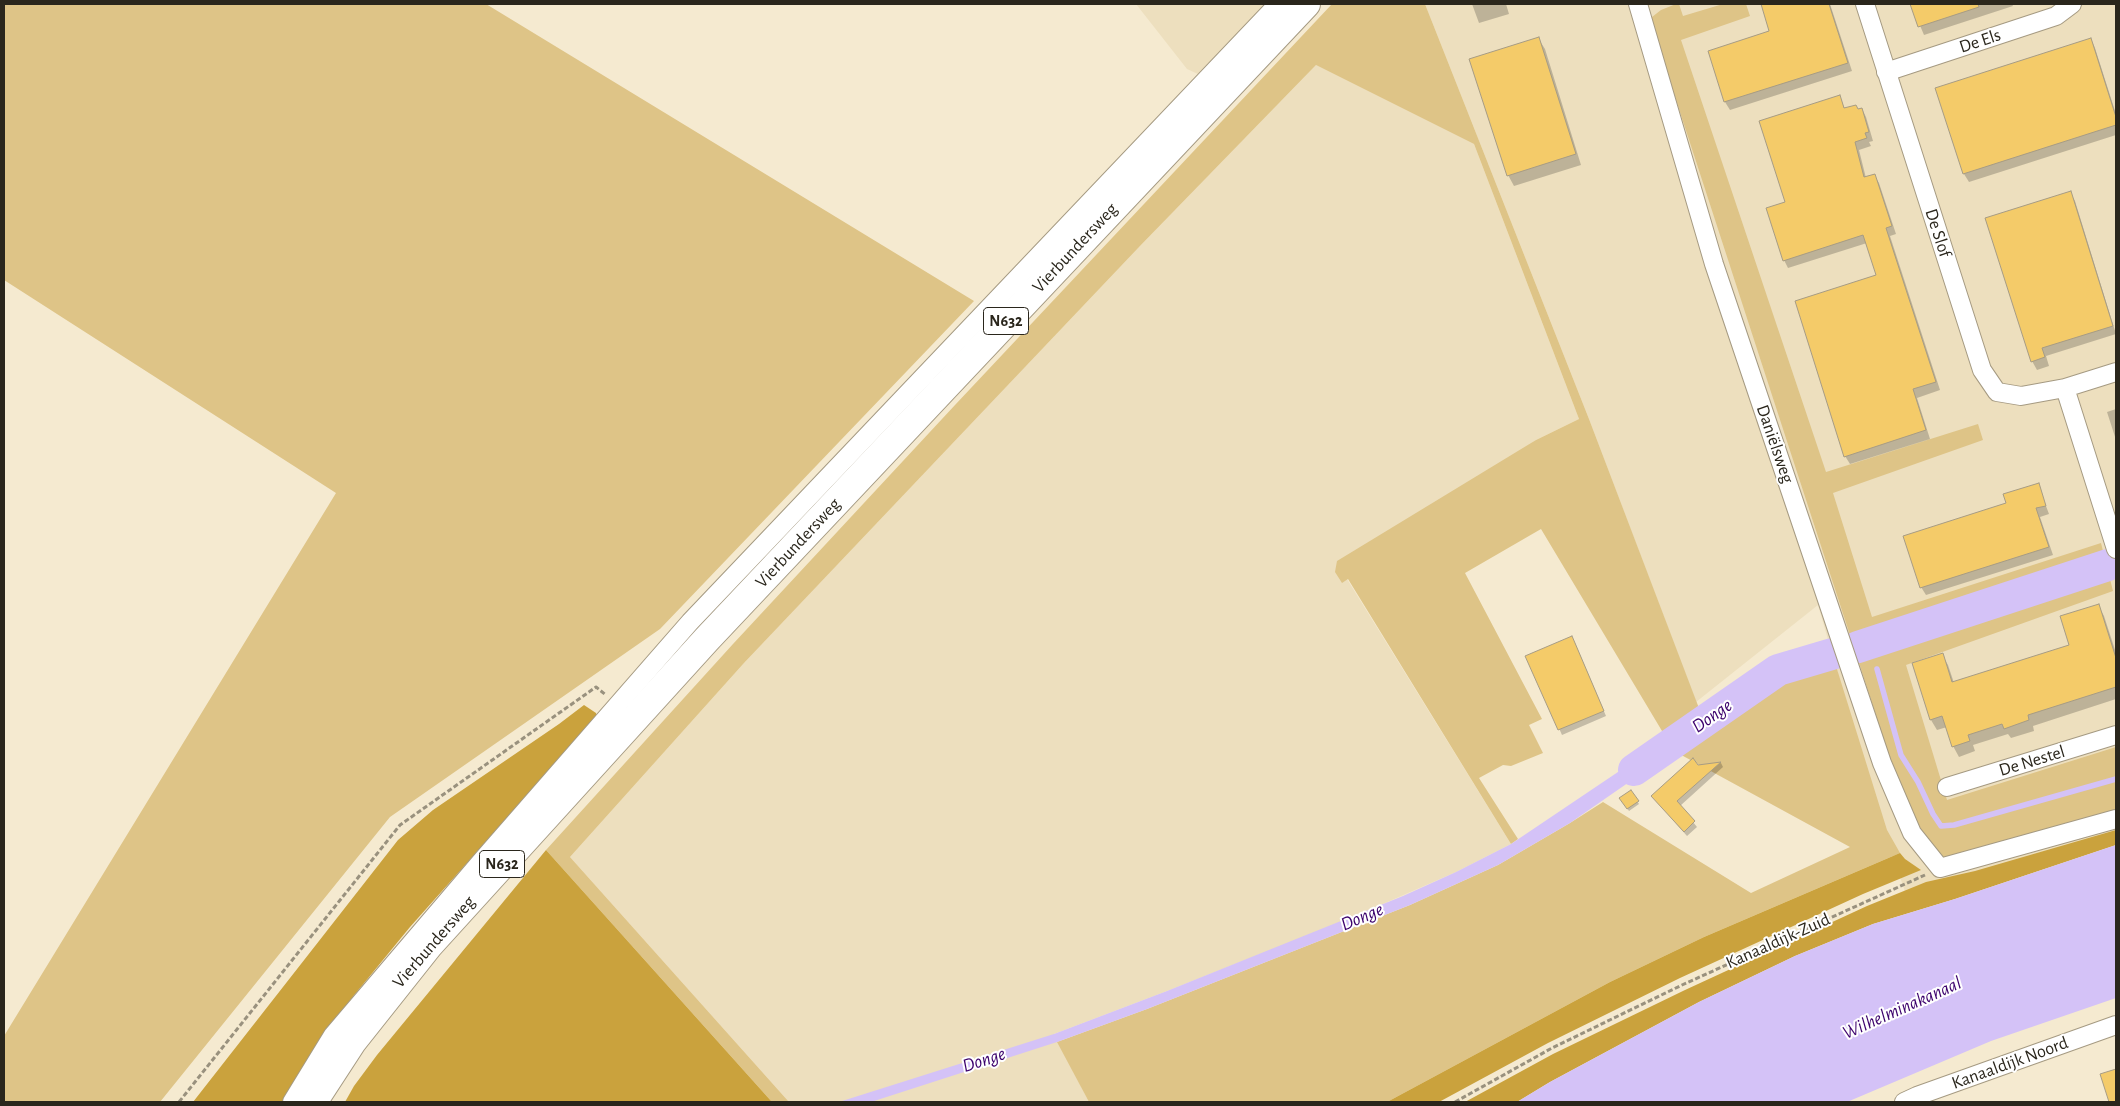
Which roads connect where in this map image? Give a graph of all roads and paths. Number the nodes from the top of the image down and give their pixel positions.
1 (1278, 4) edge
2 (1306, 4) edge
3 (1865, 4) edge
4 (2072, 4) edge
5 (1643, 5) edge
6 (1265, 32) junction
7 (1886, 72) junction
8 (2116, 372) edge
9 (2065, 388) junction
10 (2116, 549) edge
11 (625, 712) junction
12 (2116, 735) edge
13 (1947, 787) dead end
14 (2116, 819) edge
15 (1940, 868) junction
16 (2116, 1025) edge
17 (179, 1102) edge
18 (292, 1102) edge
19 (314, 1102) edge
20 (1455, 1102) edge
21 (1904, 1102) edge

1 - 6 street, Vierbundersweg
2 - 6 main road, Vierbundersweg / N632
3 - 7 street, De Slof
4 - 7 street, De Els
5 - 15 street, Daniëlsweg
6 - 11 main road, Vierbundersweg / N632
7 - 9 street, De Slof
8 - 9 street, De Slof
9 - 10 street
11 - 17 path
11 - 18 street, Vierbundersweg
11 - 19 main road, Vierbundersweg / N632
12 - 13 street, De Nestel
14 - 15 street
15 - 20 path, Kanaaldijk-Zuid
16 - 21 street, Kanaaldijk Noord

